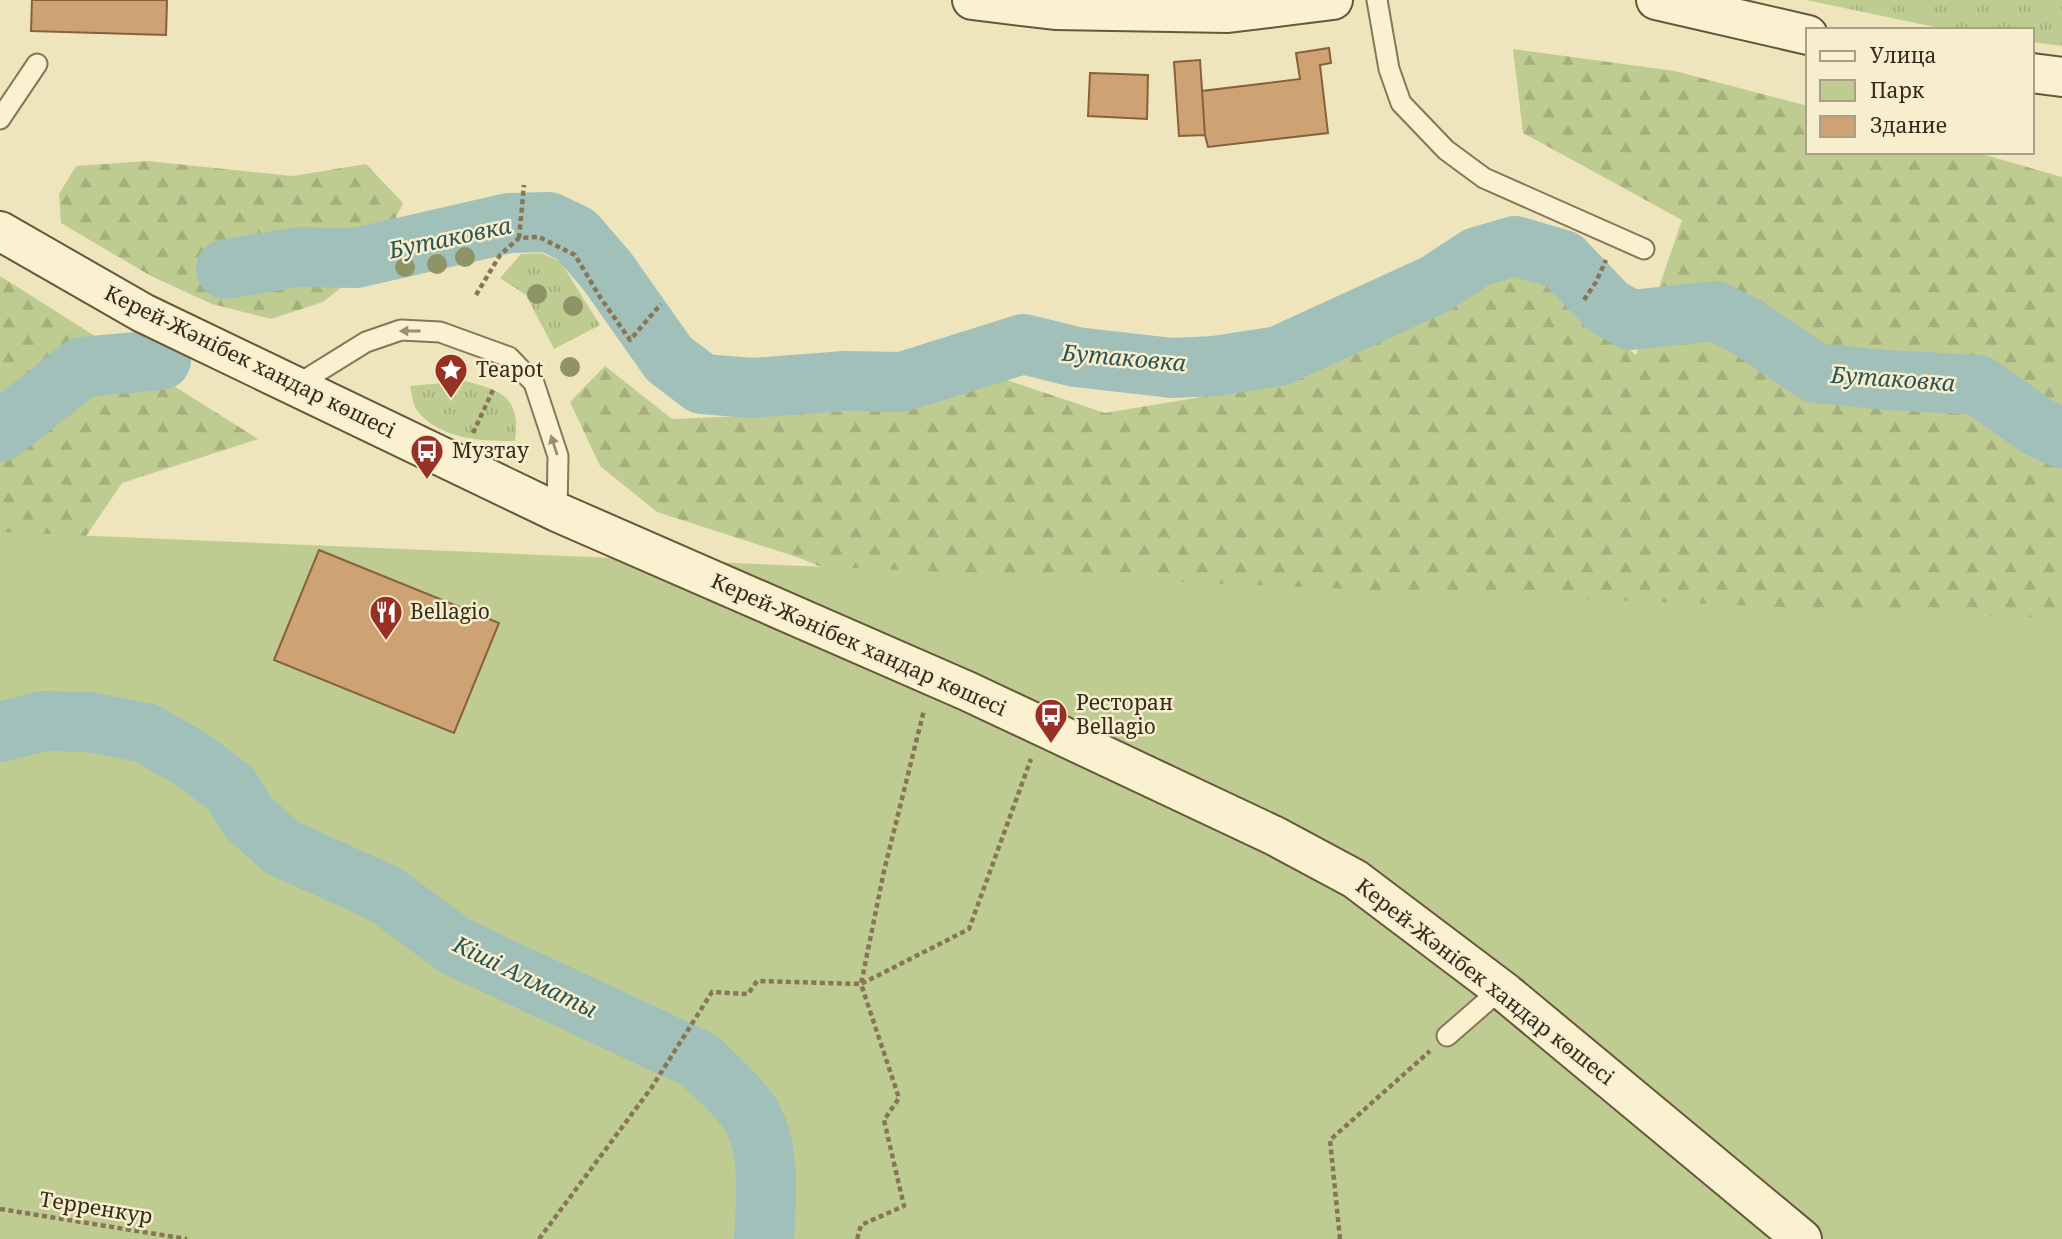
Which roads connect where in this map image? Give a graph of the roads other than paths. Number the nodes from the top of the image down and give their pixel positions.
1 (972, 0) edge
2 (1333, 0) edge
3 (1377, 0) edge
4 (1656, 0) edge
5 (1806, 35) edge
6 (37, 64) dead end
7 (2034, 73) edge
8 (2062, 77) edge
9 (0, 119) edge
10 (0, 231) edge
11 (1644, 249) dead end
12 (295, 386) junction
13 (557, 512) junction
14 (1501, 989) junction
15 (1447, 1037) road end
16 (1802, 1239) edge

1 - 2 main road
3 - 11 lane
4 - 5 main road
6 - 9 lane
7 - 8 main road
10 - 12 main road, Керей-Жәнібек хандар көшесі
12 - 13 main road, Керей-Жәнібек хандар көшесі
13 -> 12 lane
13 - 14 main road, Керей-Жәнібек хандар көшесі
14 - 15 lane
14 - 16 main road, Керей-Жәнібек хандар көшесі

